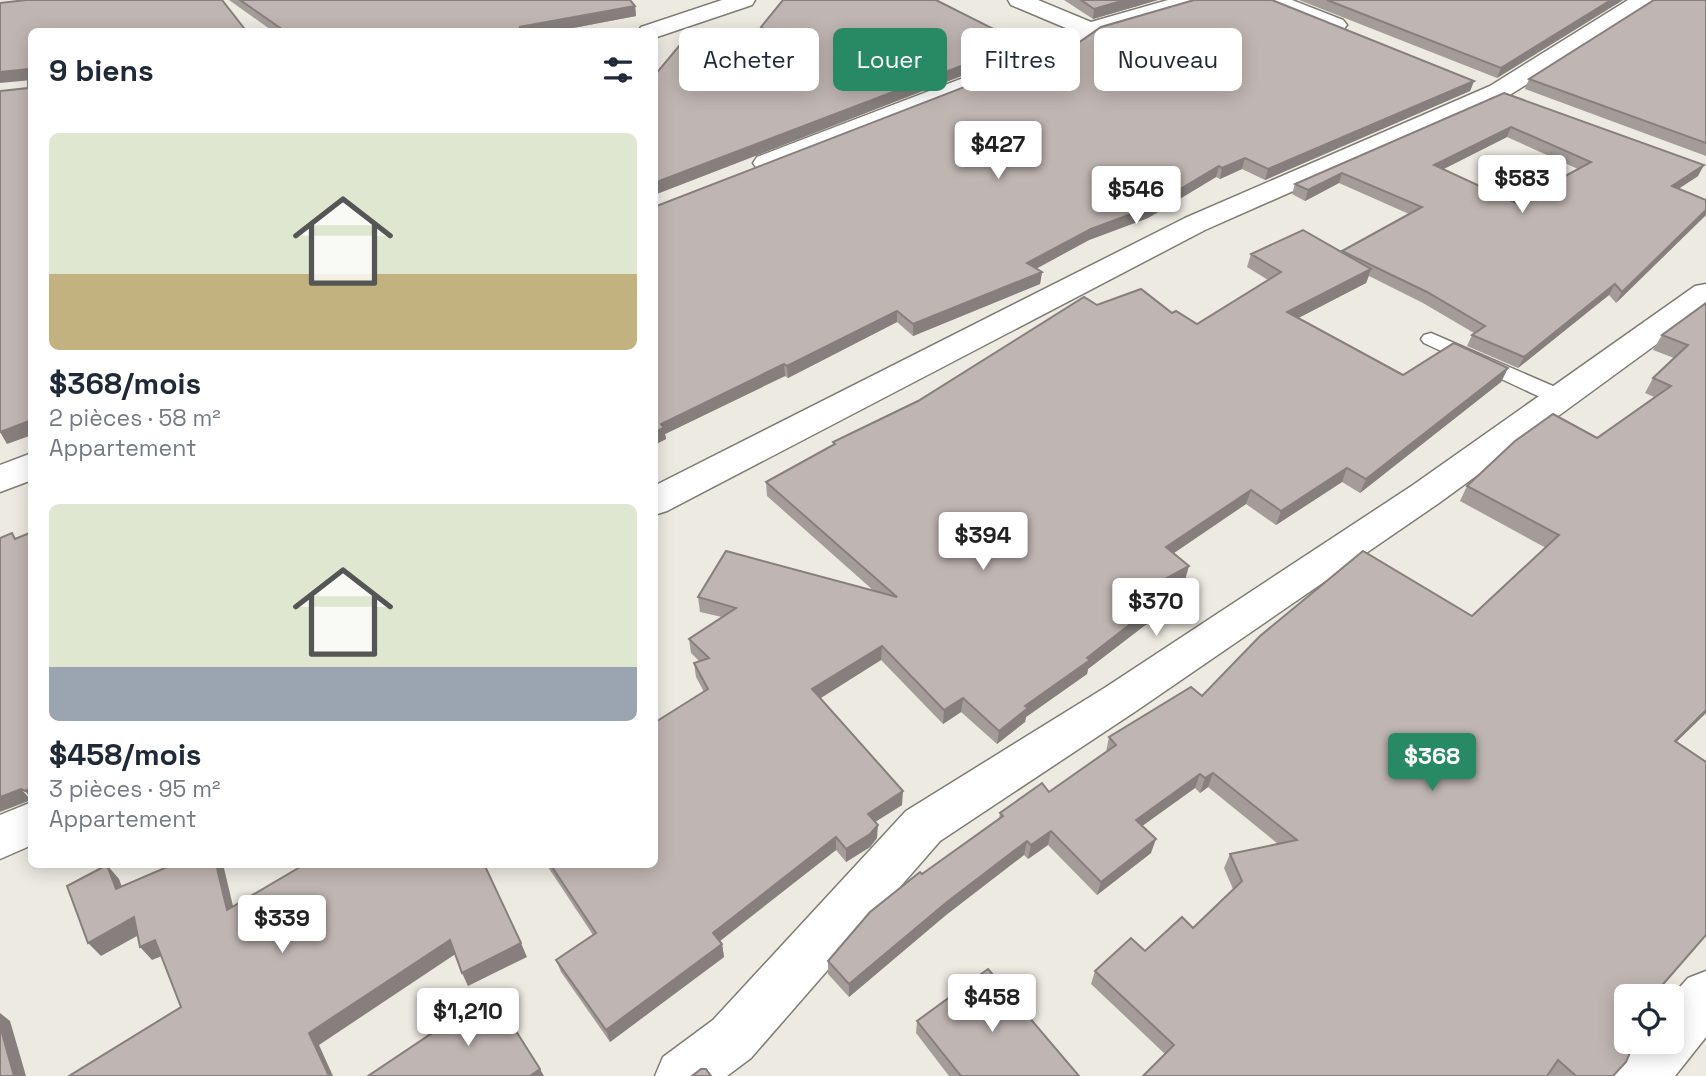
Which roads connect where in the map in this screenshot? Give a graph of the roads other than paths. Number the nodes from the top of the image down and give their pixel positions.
1 (744, 0) edge
2 (1019, 0) edge
3 (1192, 0) edge
4 (1272, 0) edge
5 (1644, 0) edge
6 (658, 29) edge
7 (1090, 30) junction
8 (1360, 36) edge
9 (745, 172) edge
10 (1706, 293) edge
11 (1431, 339) dead end
12 (1561, 398) junction
13 (28, 467) edge
14 (0, 479) edge
15 (658, 500) edge
16 (28, 824) edge
17 (0, 838) edge
18 (1706, 996) edge
19 (1684, 1023) edge
20 (1659, 1054) edge
21 (682, 1076) edge
22 (1641, 1076) edge

1 - 6 street
2 - 7 street
3 - 7 street
4 - 8 street
5 - 15 street
7 - 9 street
10 - 12 street
11 - 12 lane
12 - 21 street
13 - 14 street
16 - 17 street
18 - 19 street
20 - 22 street

